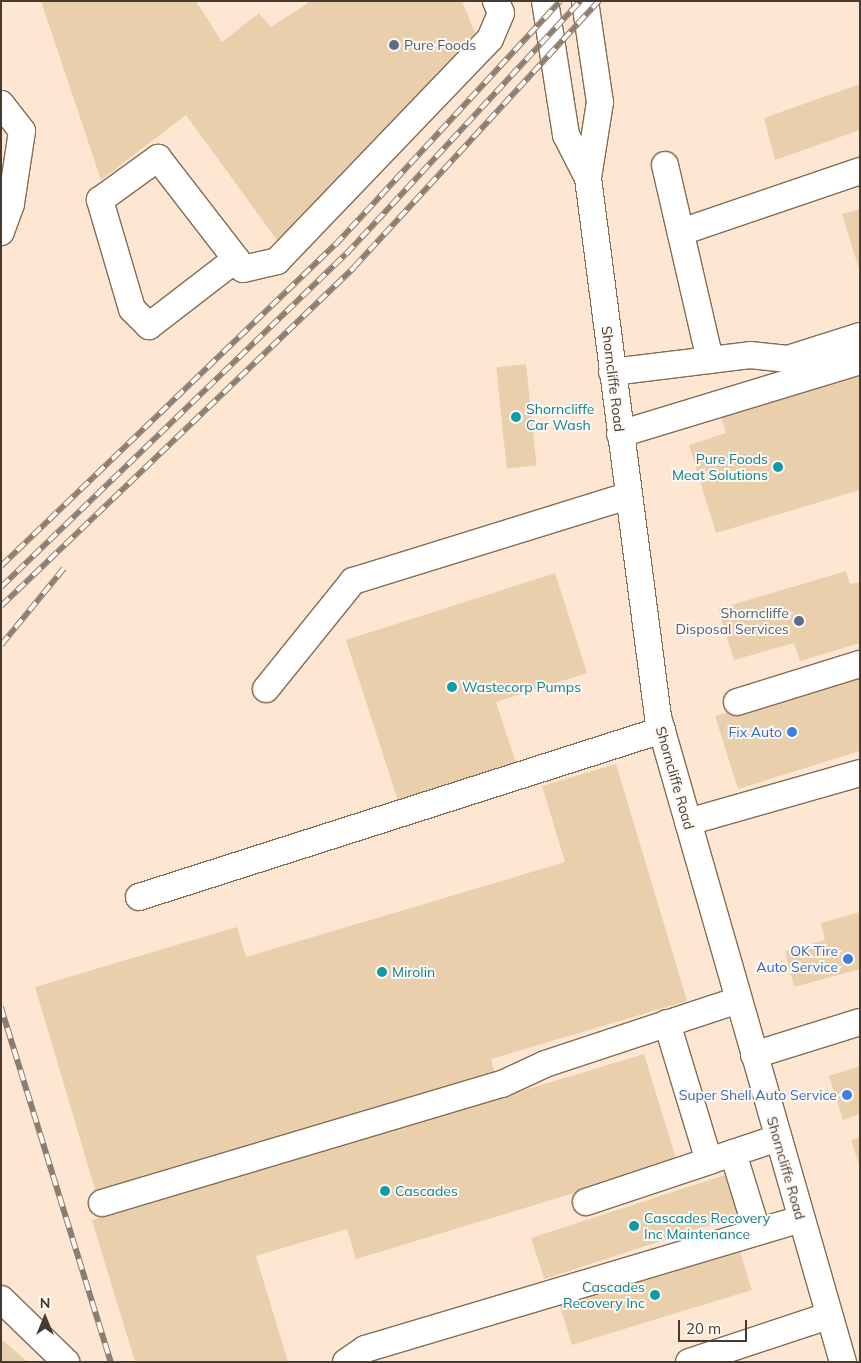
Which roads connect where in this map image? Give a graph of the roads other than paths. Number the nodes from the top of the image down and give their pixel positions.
1 (496, 1) edge
2 (545, 1) edge
3 (585, 1) edge
4 (1, 104) edge
5 (666, 165) dead end
6 (860, 171) edge
7 (588, 178) junction
8 (1, 232) edge
9 (681, 232) junction
10 (236, 259) junction
11 (860, 336) edge
12 (710, 360) junction
13 (860, 361) edge
14 (612, 372) junction
15 (620, 434) junction
16 (627, 496) junction
17 (860, 664) edge
18 (266, 689) dead end
19 (736, 702) dead end
20 (662, 730) junction
21 (860, 773) edge
22 (688, 822) junction
23 (139, 897) dead end
24 (738, 1000) junction
25 (860, 1022) edge
26 (667, 1023) junction
27 (754, 1055) junction
28 (778, 1138) junction
29 (721, 1157) junction
30 (586, 1202) dead end
31 (102, 1203) dead end
32 (801, 1219) junction
33 (757, 1231) junction
34 (1, 1299) edge
35 (828, 1316) junction
36 (753, 1352) edge
37 (66, 1362) edge
38 (346, 1362) edge
39 (689, 1362) edge
40 (843, 1362) edge

1 - 10 street
2 - 7 street, Shorncliffe Road
3 - 7 street, Shorncliffe Road
4 - 8 street
5 - 9 street
6 - 9 street
7 - 14 street, Shorncliffe Road
9 - 12 street
10 - 10 street
11 - 12 street
12 - 14 street
13 - 15 street
14 - 15 street, Shorncliffe Road
15 - 16 street, Shorncliffe Road
16 - 18 street
16 - 20 street, Shorncliffe Road
17 - 19 street
20 - 22 street, Shorncliffe Road
20 - 23 street
21 - 22 street
22 - 24 street, Shorncliffe Road
24 - 26 street
24 - 27 street, Shorncliffe Road
25 - 27 street
26 - 29 street
26 - 31 street
27 - 28 street, Shorncliffe Road
28 - 29 street
28 - 32 street, Shorncliffe Road
29 - 30 street
29 - 33 street
32 - 33 street
32 - 35 street, Shorncliffe Road
33 - 38 street
34 - 37 street
35 - 36 street
35 - 40 street, Shorncliffe Road
36 - 39 street

